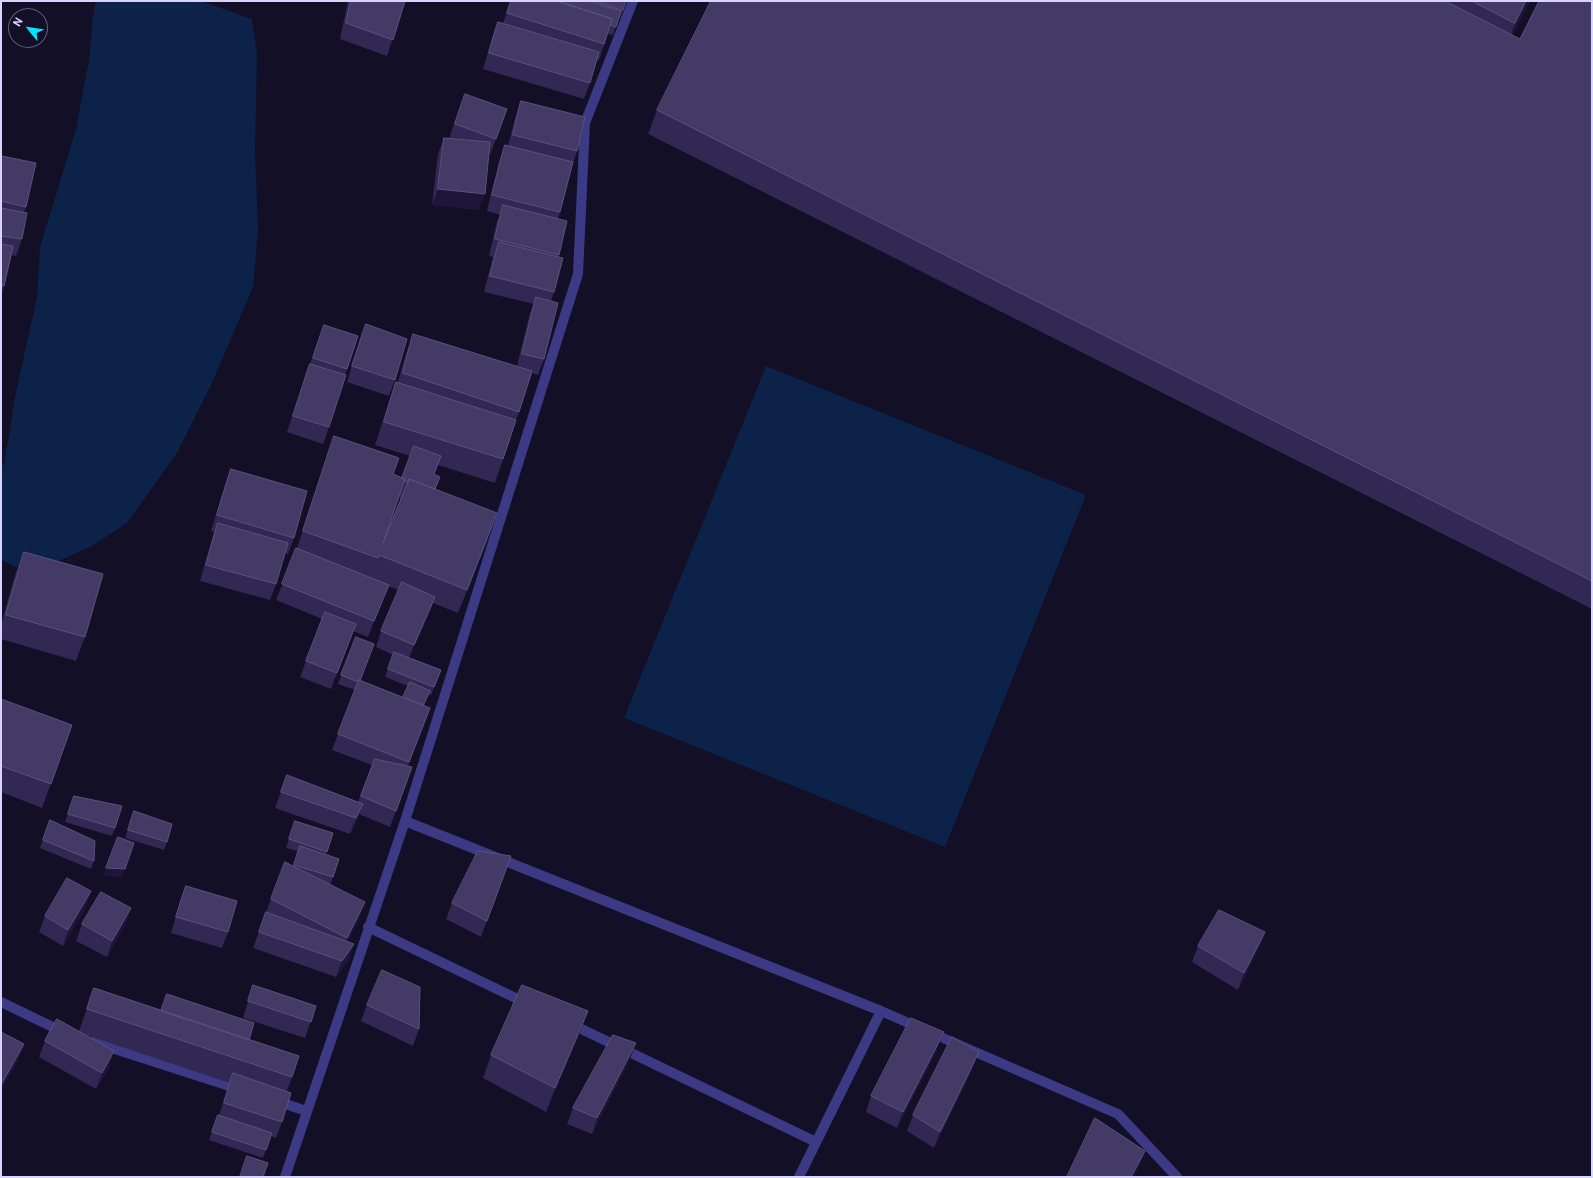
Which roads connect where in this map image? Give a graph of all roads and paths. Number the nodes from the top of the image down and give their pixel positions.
1 (633, 1) edge
2 (405, 821) junction
3 (368, 927) junction
4 (1, 1002) edge
5 (539, 1009) edge
6 (881, 1011) junction
7 (560, 1019) edge
8 (306, 1110) junction
9 (816, 1142) junction
10 (285, 1177) edge
11 (799, 1177) edge
12 (1177, 1177) edge

1 - 2 street
2 - 3 street
2 - 6 street
3 - 5 street
3 - 8 street
4 - 8 street
6 - 9 street
6 - 12 street
7 - 9 street
8 - 10 street
9 - 11 street

